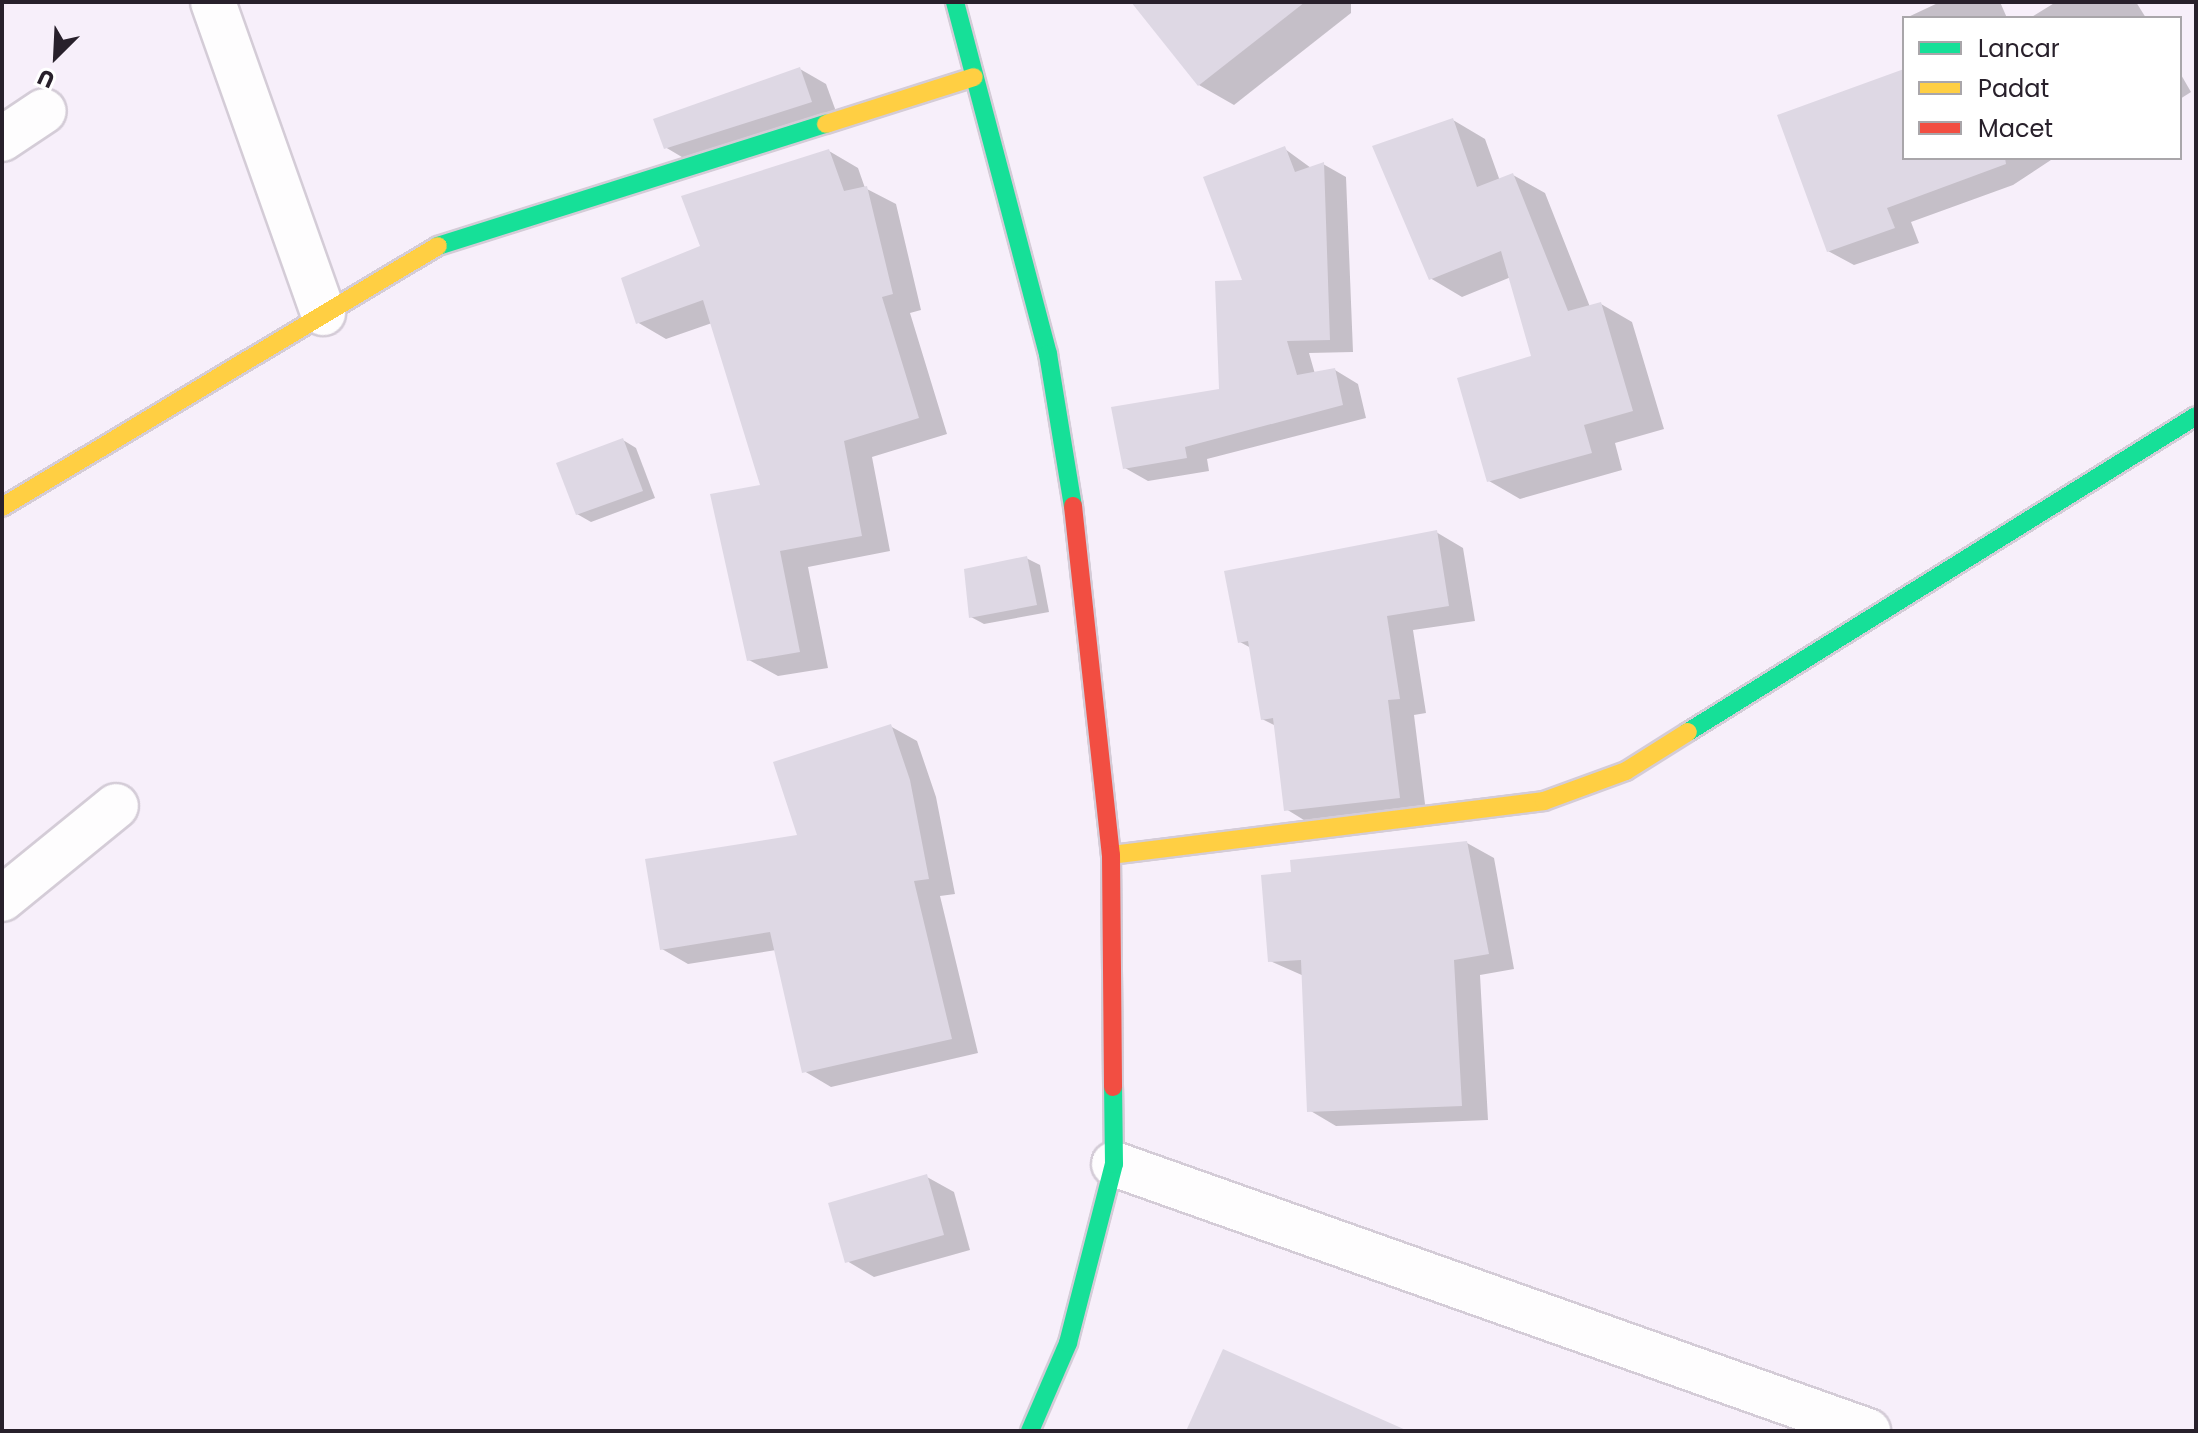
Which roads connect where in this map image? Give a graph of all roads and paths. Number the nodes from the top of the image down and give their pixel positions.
1 (213, 2) edge
2 (955, 2) edge
3 (974, 77) junction
4 (44, 111) dead end
5 (2, 139) edge
6 (323, 313) junction
7 (2196, 416) edge
8 (2, 507) edge
9 (116, 806) dead end
10 (1111, 855) junction
11 (2, 899) edge
12 (1114, 1164) junction
13 (1030, 1431) edge
14 (1868, 1431) edge

1 - 6 street
2 - 3 street
3 - 6 street
3 - 10 street
4 - 5 street
6 - 8 street
7 - 10 street
9 - 11 street
10 - 12 street
12 - 13 street
12 - 14 street

